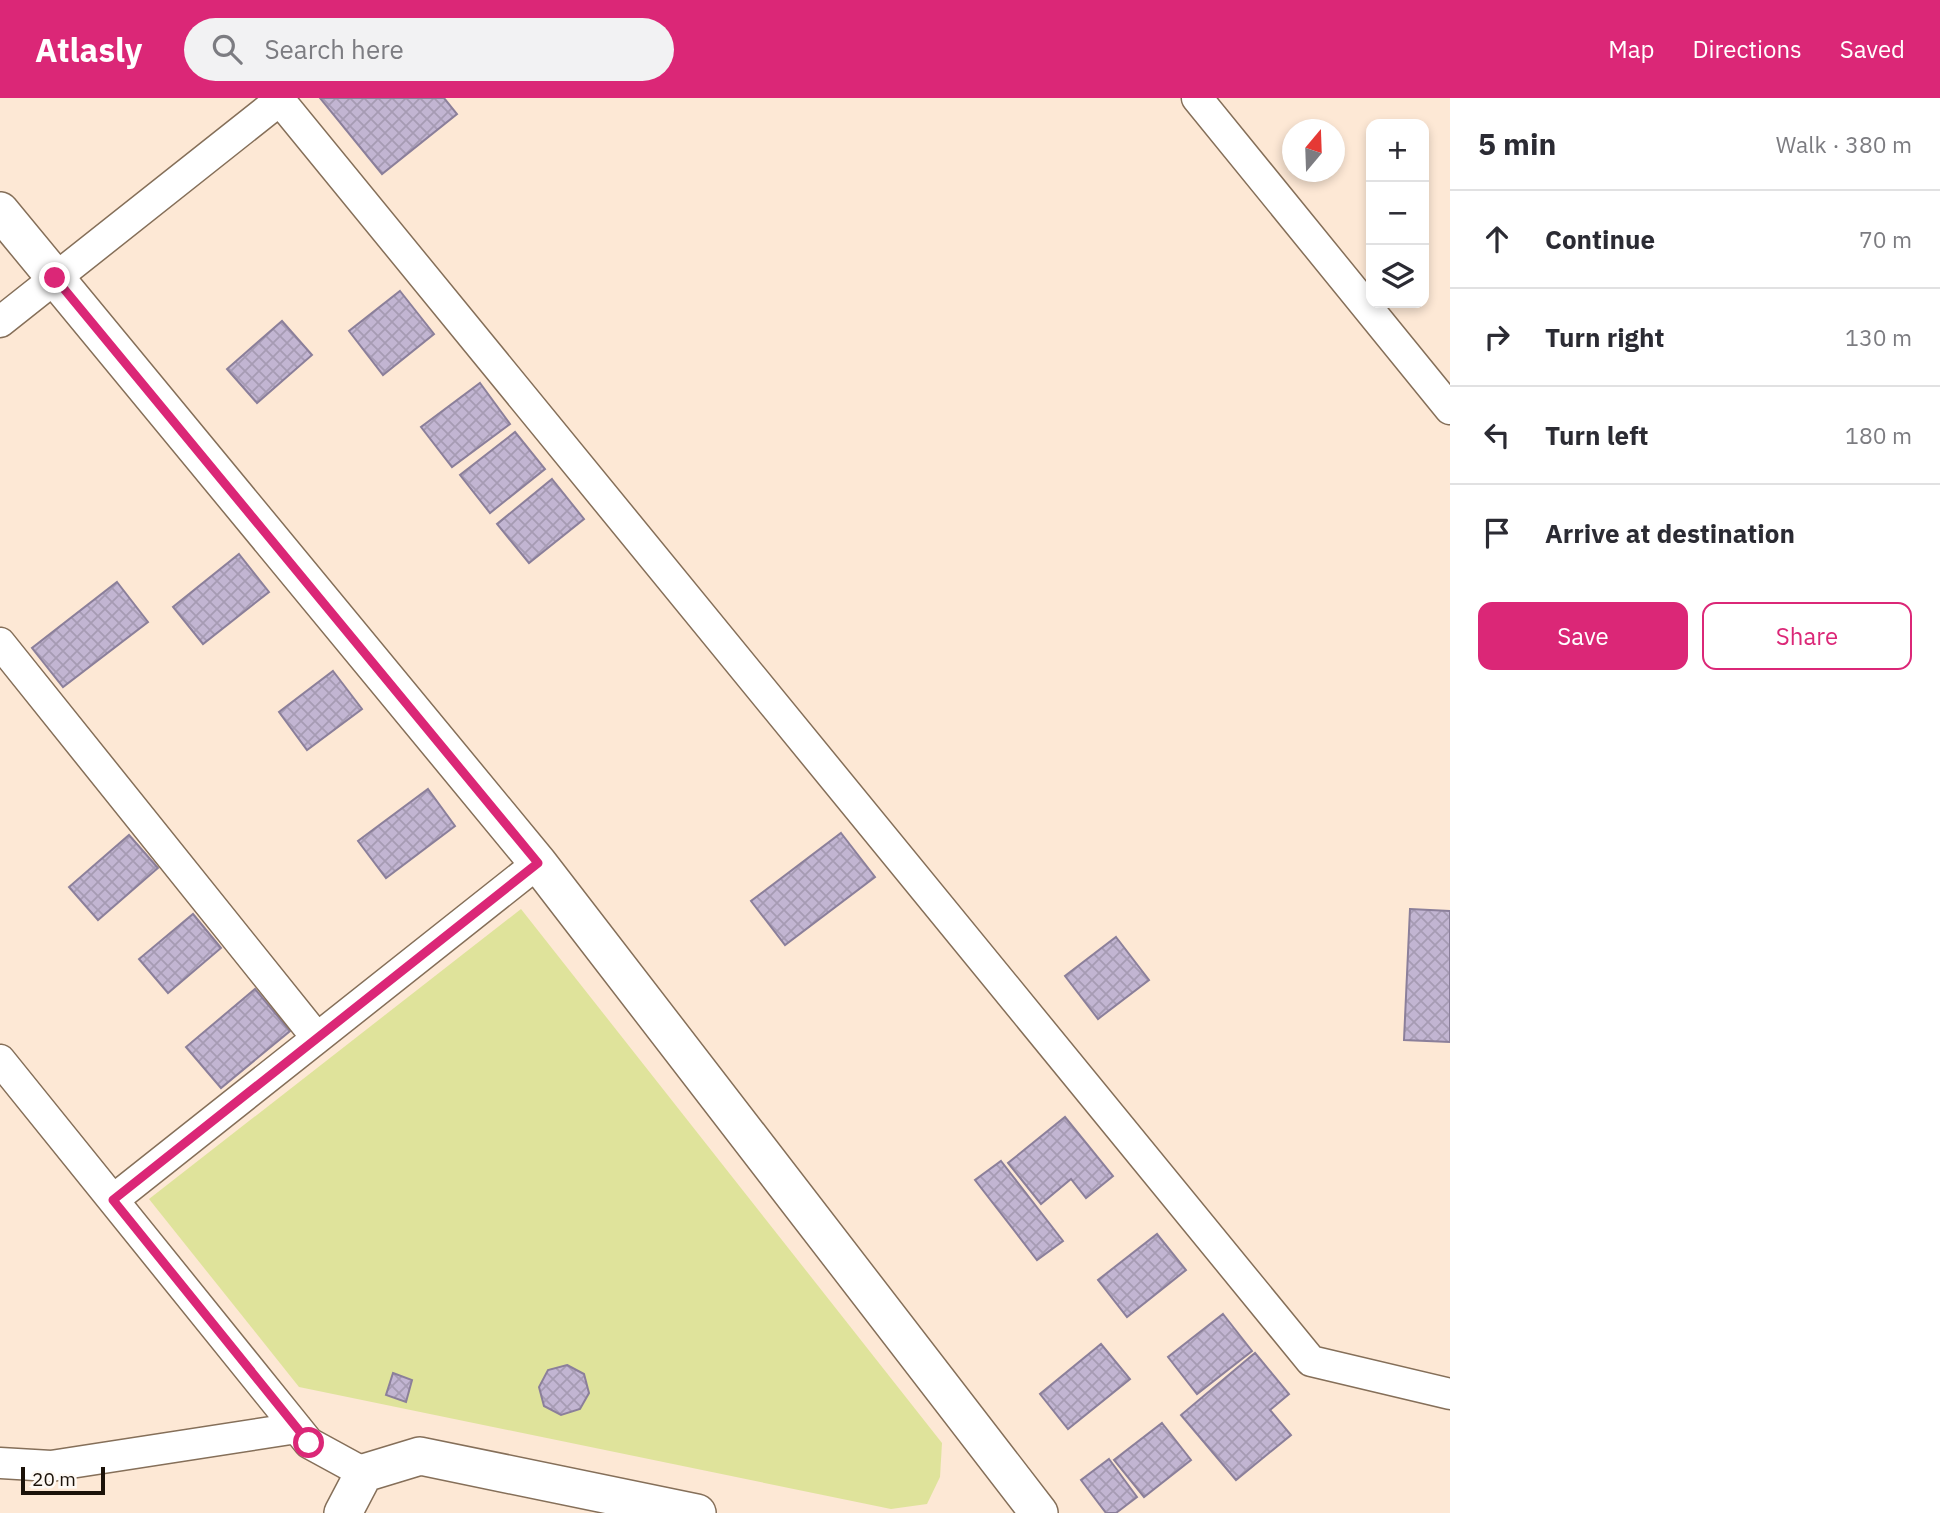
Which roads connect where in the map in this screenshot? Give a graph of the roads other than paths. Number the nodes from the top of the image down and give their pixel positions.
1 (1197, 98) edge
2 (279, 99) edge
3 (0, 211) edge
4 (55, 278) junction
5 (0, 322) edge
6 (1450, 409) edge
7 (0, 643) edge
8 (538, 863) junction
9 (317, 1038) junction
10 (0, 1060) edge
11 (113, 1200) junction
12 (1450, 1394) edge
13 (297, 1428) junction
14 (0, 1463) edge
15 (364, 1473) junction
16 (343, 1513) edge
17 (697, 1513) edge
18 (1039, 1513) edge

1 - 6 street
2 - 4 street
2 - 12 street
3 - 4 street
4 - 5 street
4 - 8 street
7 - 9 street
8 - 9 street
8 - 18 street
9 - 11 street
10 - 11 street
11 - 13 street
13 - 14 street
13 - 15 street
15 - 16 street
15 - 17 street

